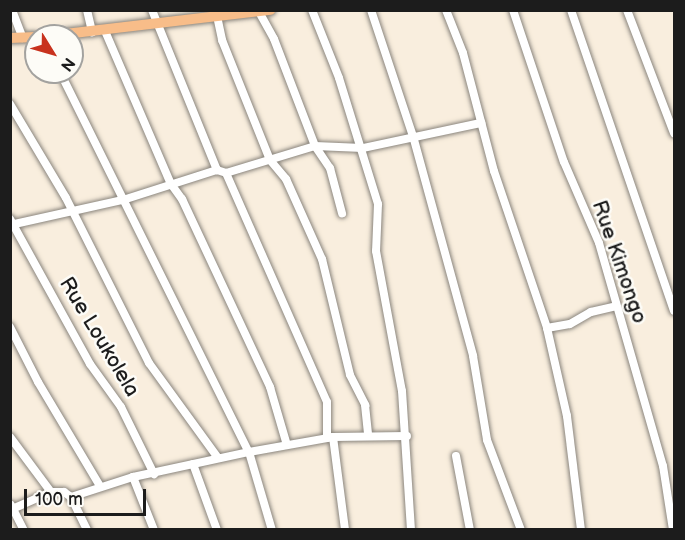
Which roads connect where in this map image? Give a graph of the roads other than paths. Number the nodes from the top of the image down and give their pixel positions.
1 (12, 10) edge
2 (87, 10) edge
3 (152, 10) edge
4 (270, 10) edge
5 (312, 10) edge
6 (371, 10) edge
7 (446, 10) edge
8 (513, 10) edge
9 (571, 10) edge
10 (627, 10) edge
11 (258, 11) edge
12 (209, 15) edge
13 (157, 24) junction
14 (105, 31) junction
15 (92, 32) junction
16 (84, 33) edge
17 (10, 38) edge
18 (22, 38) joint
19 (66, 84) edge
20 (10, 104) edge
21 (481, 123) junction
22 (675, 133) edge
23 (413, 136) junction
24 (315, 146) junction
25 (363, 148) junction
26 (270, 160) junction
27 (221, 172) junction
28 (171, 184) junction
29 (126, 200) junction
30 (72, 211) junction
31 (342, 213) dead end
32 (12, 223) edge
33 (616, 306) junction
34 (675, 311) edge
35 (10, 327) edge
36 (547, 328) junction
37 (368, 435) junction
38 (407, 436) junction
39 (10, 437) edge
40 (330, 438) junction
41 (287, 445) junction
42 (249, 452) junction
43 (456, 456) dead end
44 (218, 458) junction
45 (193, 465) junction
46 (154, 474) junction
47 (133, 477) junction
48 (100, 486) junction
49 (51, 492) junction
50 (71, 497) junction
51 (11, 508) edge
52 (24, 530) edge
53 (87, 530) edge
54 (154, 530) edge
55 (217, 530) edge
56 (272, 530) edge
57 (345, 530) edge
58 (411, 530) edge
59 (470, 530) edge
60 (521, 530) edge
61 (581, 530) edge
62 (673, 530) edge

1 - 18 street
2 - 15 street
3 - 13 street
4 - 11 main road
5 - 25 street
6 - 23 street
7 - 21 street
8 - 33 street, Rue Kimongo
9 - 34 street
10 - 22 street
11 - 12 main road
11 - 24 street
12 - 13 main road
12 - 26 street
13 - 14 main road
13 - 27 street
14 - 15 main road
14 - 28 street
15 - 16 main road
17 - 18 main road
19 - 29 street
20 - 30 street
21 - 23 street
21 - 36 street
23 - 25 street
23 - 60 street
24 - 25 street
24 - 26 street
24 - 31 street
25 - 38 street
26 - 27 street
26 - 37 street
27 - 28 street
27 - 40 street
28 - 29 street
28 - 41 street
29 - 30 street
29 - 42 street
30 - 32 street
30 - 44 street
32 - 46 street, Rue Loukolela
33 - 36 street
33 - 62 street, Rue Kimongo
35 - 48 street
36 - 61 street
37 - 38 street
37 - 40 street
38 - 58 street
39 - 49 street
40 - 41 street
40 - 57 street
41 - 42 street
42 - 44 street
42 - 56 street
43 - 59 street
44 - 45 street
45 - 46 street
45 - 55 street
46 - 47 street
47 - 48 street
47 - 54 street
48 - 50 street
49 - 50 street
49 - 51 street
50 - 53 street
51 - 52 street

